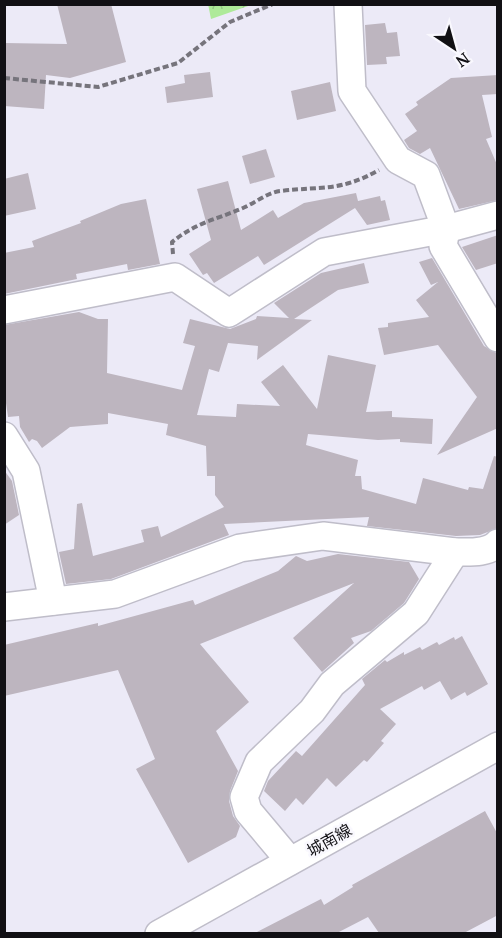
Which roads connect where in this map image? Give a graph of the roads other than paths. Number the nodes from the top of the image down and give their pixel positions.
1 (348, 4) edge
2 (498, 215) edge
3 (446, 229) junction
4 (4, 310) edge
5 (498, 338) edge
6 (4, 435) edge
7 (498, 543) edge
8 (454, 552) junction
9 (53, 601) junction
10 (4, 608) edge
11 (498, 746) edge
12 (290, 861) junction
13 (159, 933) edge

1 - 3 street
2 - 3 street
3 - 4 street
3 - 5 street
6 - 9 street
7 - 8 street
8 - 9 street
8 - 12 street
9 - 10 street
11 - 12 street, 城南線
12 - 13 street, 城南線

